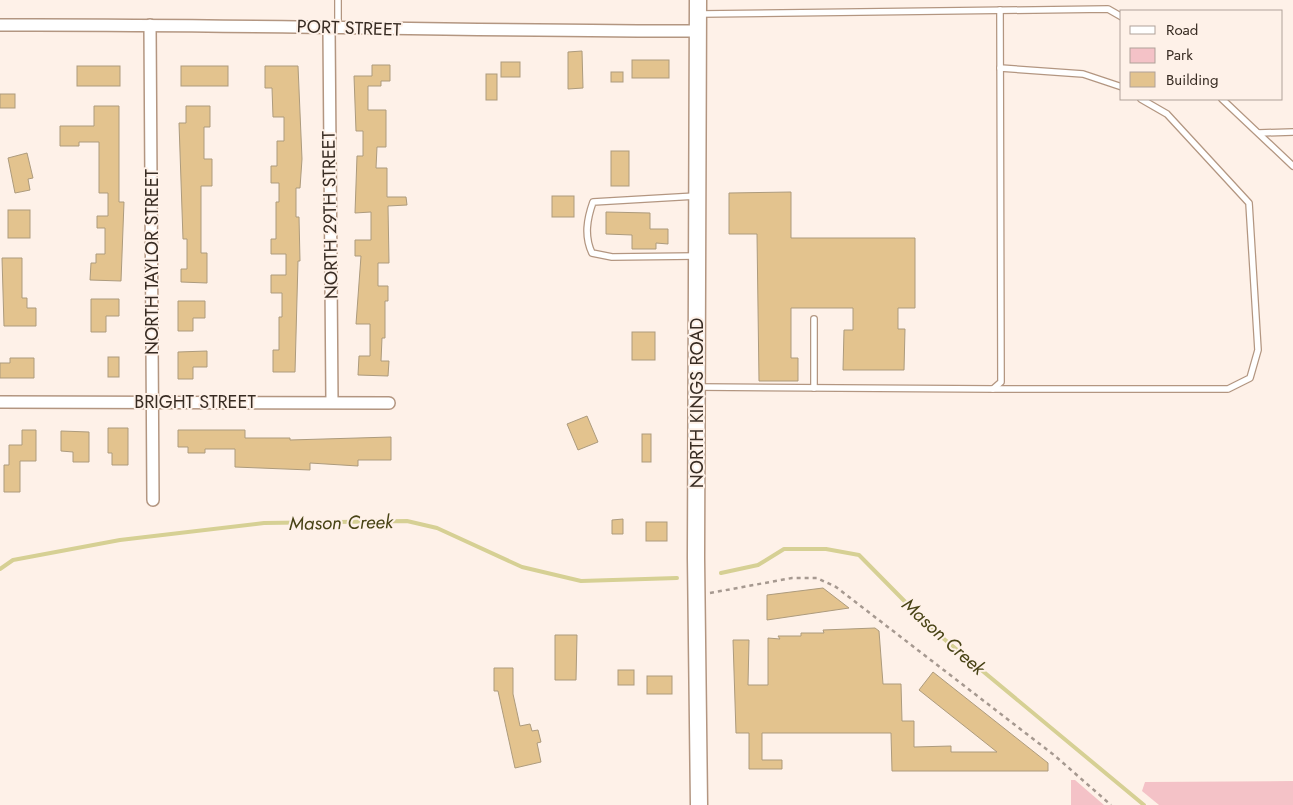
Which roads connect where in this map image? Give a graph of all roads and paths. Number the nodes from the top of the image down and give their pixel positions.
1 (338, 0) edge
2 (698, 7) edge
3 (1000, 10) junction
4 (1120, 16) edge
5 (0, 25) edge
6 (150, 25) junction
7 (333, 28) junction
8 (698, 31) junction
9 (1000, 68) junction
10 (1120, 86) edge
11 (1143, 100) edge
12 (1223, 100) edge
13 (1293, 132) edge
14 (1259, 133) junction
15 (1293, 166) edge
16 (698, 196) junction
17 (696, 257) junction
18 (814, 319) dead end
19 (697, 387) junction
20 (814, 388) junction
21 (992, 389) junction
22 (152, 401) junction
23 (0, 402) edge
24 (332, 402) junction
25 (389, 403) dead end
26 (153, 500) dead end
27 (697, 597) junction
28 (699, 805) edge
29 (1111, 805) edge

1 - 7 lane
2 - 3 lane
2 - 8 main road, NORTH KINGS ROAD
3 - 4 lane
3 - 9 lane
5 - 6 street, PORT STREET
6 - 7 street, PORT STREET
6 - 22 street, NORTH TAYLOR STREET
7 - 8 street, PORT STREET
7 - 24 street, NORTH 29TH STREET
8 - 16 main road, NORTH KINGS ROAD
9 - 10 lane
9 - 21 lane
11 - 21 lane
12 - 14 lane
13 - 14 lane
14 - 15 lane
16 - 17 main road, NORTH KINGS ROAD
16 - 17 lane
17 - 19 main road, NORTH KINGS ROAD
18 - 20 lane
19 - 20 lane
19 - 27 main road, NORTH KINGS ROAD
20 - 21 lane
22 - 23 street, BRIGHT STREET
22 - 24 street, BRIGHT STREET
22 - 26 street, NORTH TAYLOR STREET
24 - 25 street, BRIGHT STREET
27 - 28 main road, NORTH KINGS ROAD
27 - 29 path

